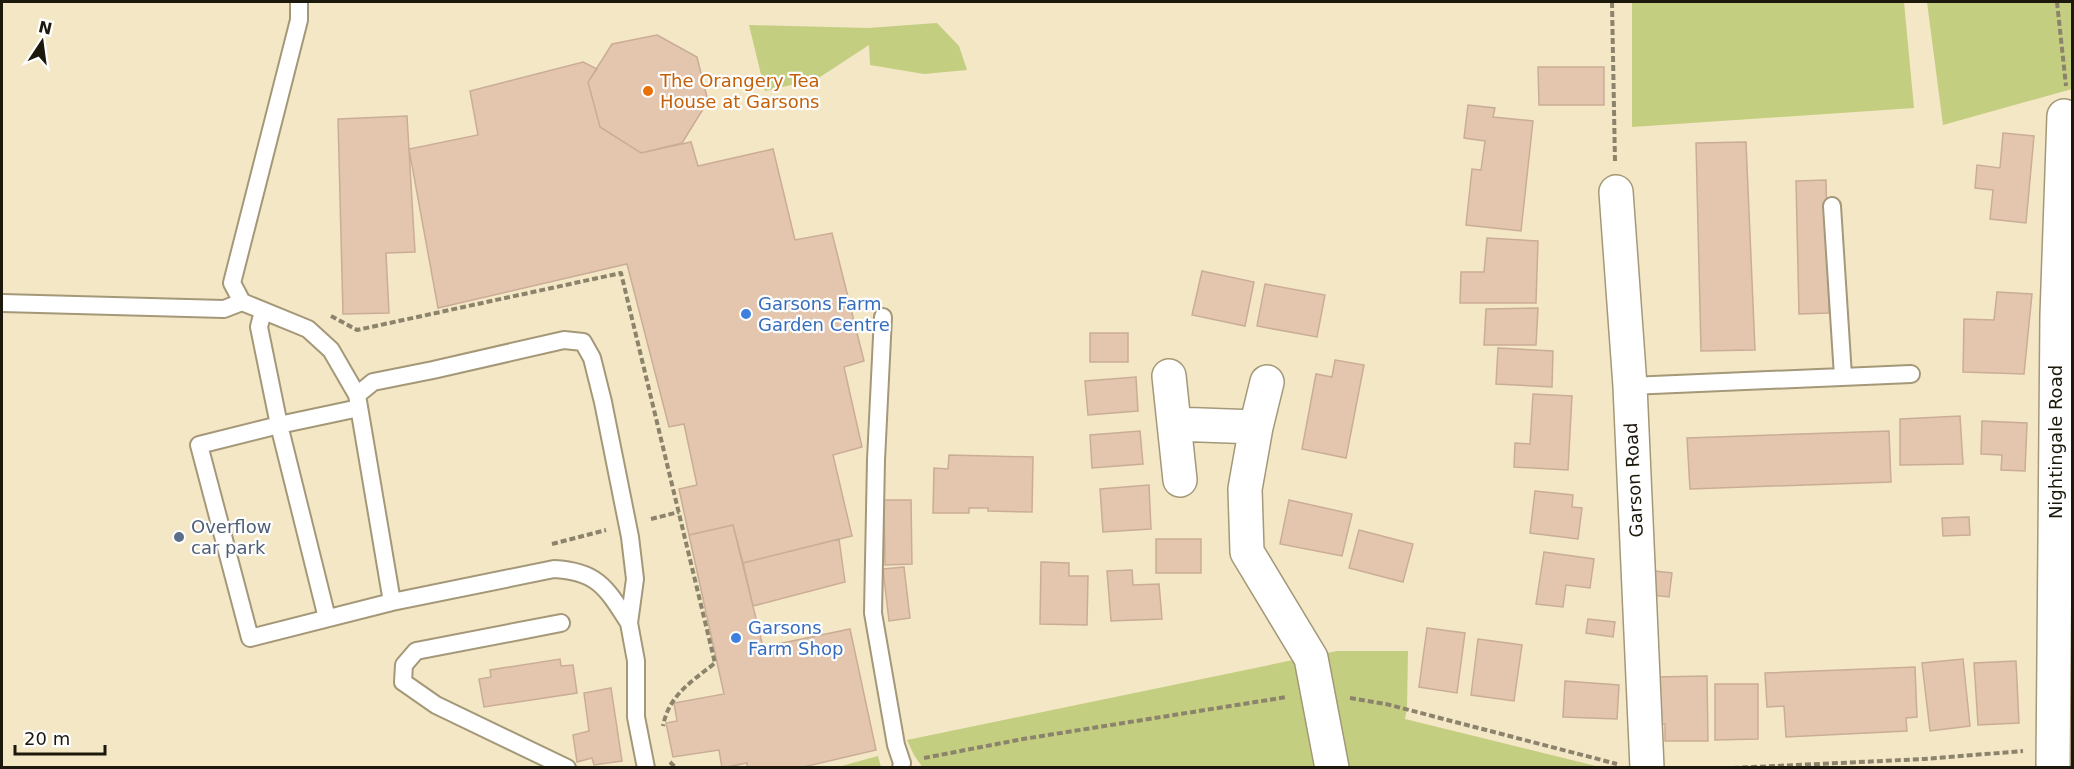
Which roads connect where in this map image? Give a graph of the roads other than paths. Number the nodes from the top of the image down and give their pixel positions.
1 (299, 2) edge
2 (2064, 116) road end
3 (1616, 192) road end
4 (1832, 206) dead end
5 (242, 302) junction
6 (2, 303) edge
7 (263, 311) junction
8 (2065, 312) edge
9 (883, 317) dead end
10 (1911, 374) dead end
11 (1169, 376) dead end
12 (1843, 376) junction
13 (1267, 381) dead end
14 (1630, 386) junction
15 (358, 402) junction
16 (1174, 424) junction
17 (279, 425) junction
18 (1256, 428) junction
19 (2064, 438) edge
20 (1180, 480) dead end
21 (392, 602) junction
22 (327, 618) junction
23 (561, 623) dead end
24 (629, 623) junction
25 (2053, 758) edge
26 (902, 766) edge
27 (1633, 766) edge
28 (567, 768) edge
29 (646, 768) edge
30 (1332, 768) edge

1 - 5 lane
2 - 8 street, Nightingale Road
3 - 14 street, Garson Road
4 - 12 lane
5 - 6 lane
5 - 7 lane
7 - 15 lane
7 - 17 lane
8 - 19 street, Nightingale Road
9 - 26 lane
10 - 12 lane
11 - 16 street
12 - 14 lane
13 - 18 street
14 - 27 street, Garson Road
15 - 17 lane
15 - 21 lane
15 - 24 lane
16 - 18 street
16 - 20 street
17 - 22 lane
17 - 22 lane
18 - 30 street
19 - 25 street, Nightingale Road
21 - 22 lane
21 - 24 lane
23 - 28 lane
24 - 29 lane

